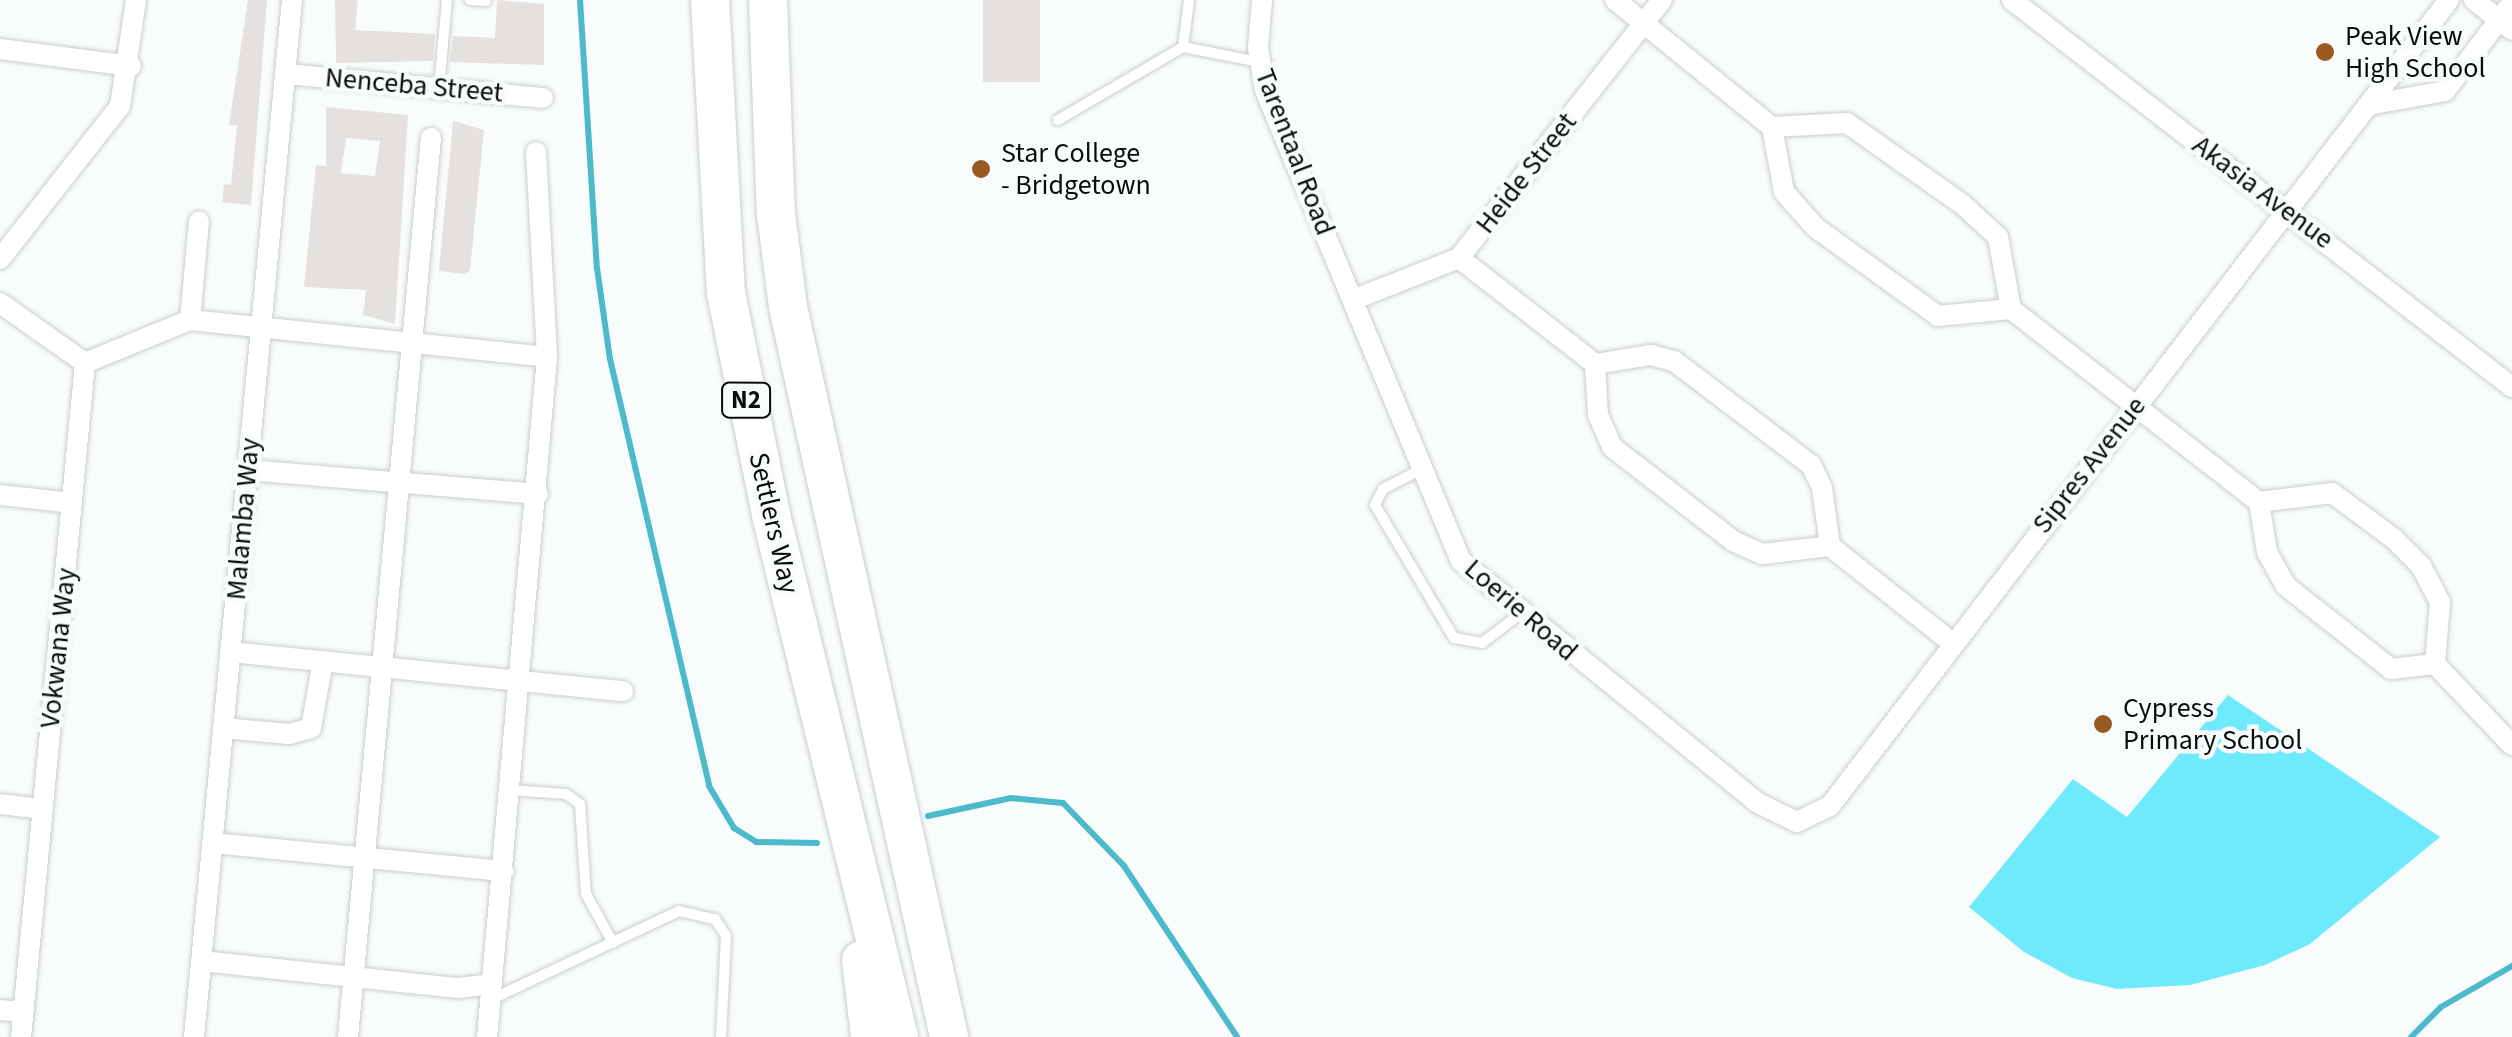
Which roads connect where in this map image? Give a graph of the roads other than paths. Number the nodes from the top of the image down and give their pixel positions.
1 (136, 0) edge
2 (292, 0) edge
3 (447, 0) edge
4 (470, 0) edge
5 (710, 0) edge
6 (768, 0) edge
7 (1189, 0) edge
8 (1262, 0) edge
9 (1615, 0) edge
10 (1662, 0) edge
11 (2012, 0) edge
12 (2449, 0) edge
13 (2474, 0) edge
14 (486, 1) edge
15 (2508, 18) edge
16 (1644, 22) junction
17 (1183, 47) junction
18 (0, 49) edge
19 (1259, 62) junction
20 (130, 66) junction
21 (285, 74) junction
22 (440, 88) junction
23 (543, 98) dead end
24 (2368, 105) junction
25 (1058, 120) dead end
26 (1772, 127) junction
27 (431, 138) dead end
28 (536, 152) dead end
29 (2289, 210) junction
30 (199, 221) dead end
31 (0, 258) edge
32 (1460, 258) junction
33 (1355, 299) junction
34 (0, 304) edge
35 (2012, 308) junction
36 (190, 320) junction
37 (261, 326) junction
38 (412, 343) junction
39 (547, 357) junction
40 (85, 363) junction
41 (1594, 364) junction
42 (2512, 387) edge
43 (2136, 405) junction
44 (1422, 469) junction
45 (248, 470) junction
46 (399, 484) junction
47 (538, 494) junction
48 (0, 495) edge
49 (2259, 502) junction
50 (72, 503) junction
51 (1830, 546) junction
52 (1520, 614) junction
53 (1952, 642) junction
54 (230, 652) junction
55 (323, 662) junction
56 (2435, 664) junction
57 (382, 667) junction
58 (520, 682) junction
59 (623, 691) dead end
60 (223, 728) junction
61 (2512, 745) edge
62 (511, 790) junction
63 (0, 804) edge
64 (42, 810) junction
65 (1807, 820) joint
66 (212, 842) junction
67 (365, 856) junction
68 (504, 870) junction
69 (867, 901) junction
70 (613, 943) junction
71 (201, 961) junction
72 (354, 978) junction
73 (492, 991) junction
74 (0, 1010) edge
75 (23, 1012) junction
76 (21, 1037) edge
77 (194, 1037) edge
78 (348, 1037) edge
79 (487, 1037) edge
80 (721, 1037) edge
81 (870, 1037) edge
82 (899, 1037) edge
83 (950, 1037) edge

1 - 20 street
2 - 21 street, Malamba Way
3 - 22 lane
4 - 14 lane
5 - 69 highway, Settlers Way / N2
6 - 83 highway, Settlers Way / N2
7 - 17 lane
8 - 19 street, Tarentaal Road
9 - 16 street
10 - 16 street, Heide Street
11 - 29 street, Akasia Avenue
12 - 24 street, Sipres Avenue
13 - 15 street
15 - 24 street
16 - 26 street
16 - 32 street, Heide Street
17 - 19 lane
17 - 25 lane
18 - 20 street
19 - 33 street, Tarentaal Road
20 - 31 street
21 - 22 street, Nenceba Street
21 - 37 street, Malamba Way
22 - 23 street, Nenceba Street
24 - 29 street, Sipres Avenue
26 - 35 street
26 - 35 street
27 - 38 street
28 - 39 street
29 - 42 street, Akasia Avenue
29 - 43 street, Sipres Avenue
30 - 36 street
32 - 33 street, Heide Street
32 - 41 street
33 - 44 street, Loerie Road
34 - 40 street
35 - 43 street
36 - 37 street
36 - 40 street
37 - 38 street
37 - 45 street, Malamba Way
38 - 39 street
38 - 46 street
39 - 47 street
40 - 50 street, Vokwana Way
41 - 51 street
41 - 51 street
43 - 49 street
43 - 53 street, Sipres Avenue
44 - 52 street, Loerie Road
44 - 52 lane
45 - 46 street
45 - 54 street, Malamba Way
46 - 47 street
46 - 57 street
47 - 58 street
48 - 50 street
49 - 56 street
49 - 56 street
50 - 64 street, Vokwana Way
51 - 53 street
52 - 65 street, Loerie Road
53 - 65 street, Sipres Avenue
54 - 55 street
54 - 60 street, Malamba Way
55 - 57 street
55 - 60 street
56 - 61 street
57 - 58 street
57 - 67 street
58 - 59 street
58 - 62 street
60 - 66 street, Malamba Way
62 - 68 street
62 - 70 lane
63 - 64 street
64 - 75 street, Vokwana Way
66 - 67 street
66 - 71 street, Malamba Way
67 - 68 street
67 - 72 street
68 - 73 street
69 - 81 highway
69 - 82 highway, Settlers Way / N2
70 - 73 lane
70 - 80 lane
71 - 72 street
71 - 77 street, Malamba Way
72 - 73 street
72 - 78 street
73 - 79 street
74 - 75 street
75 - 76 street, Vokwana Way

